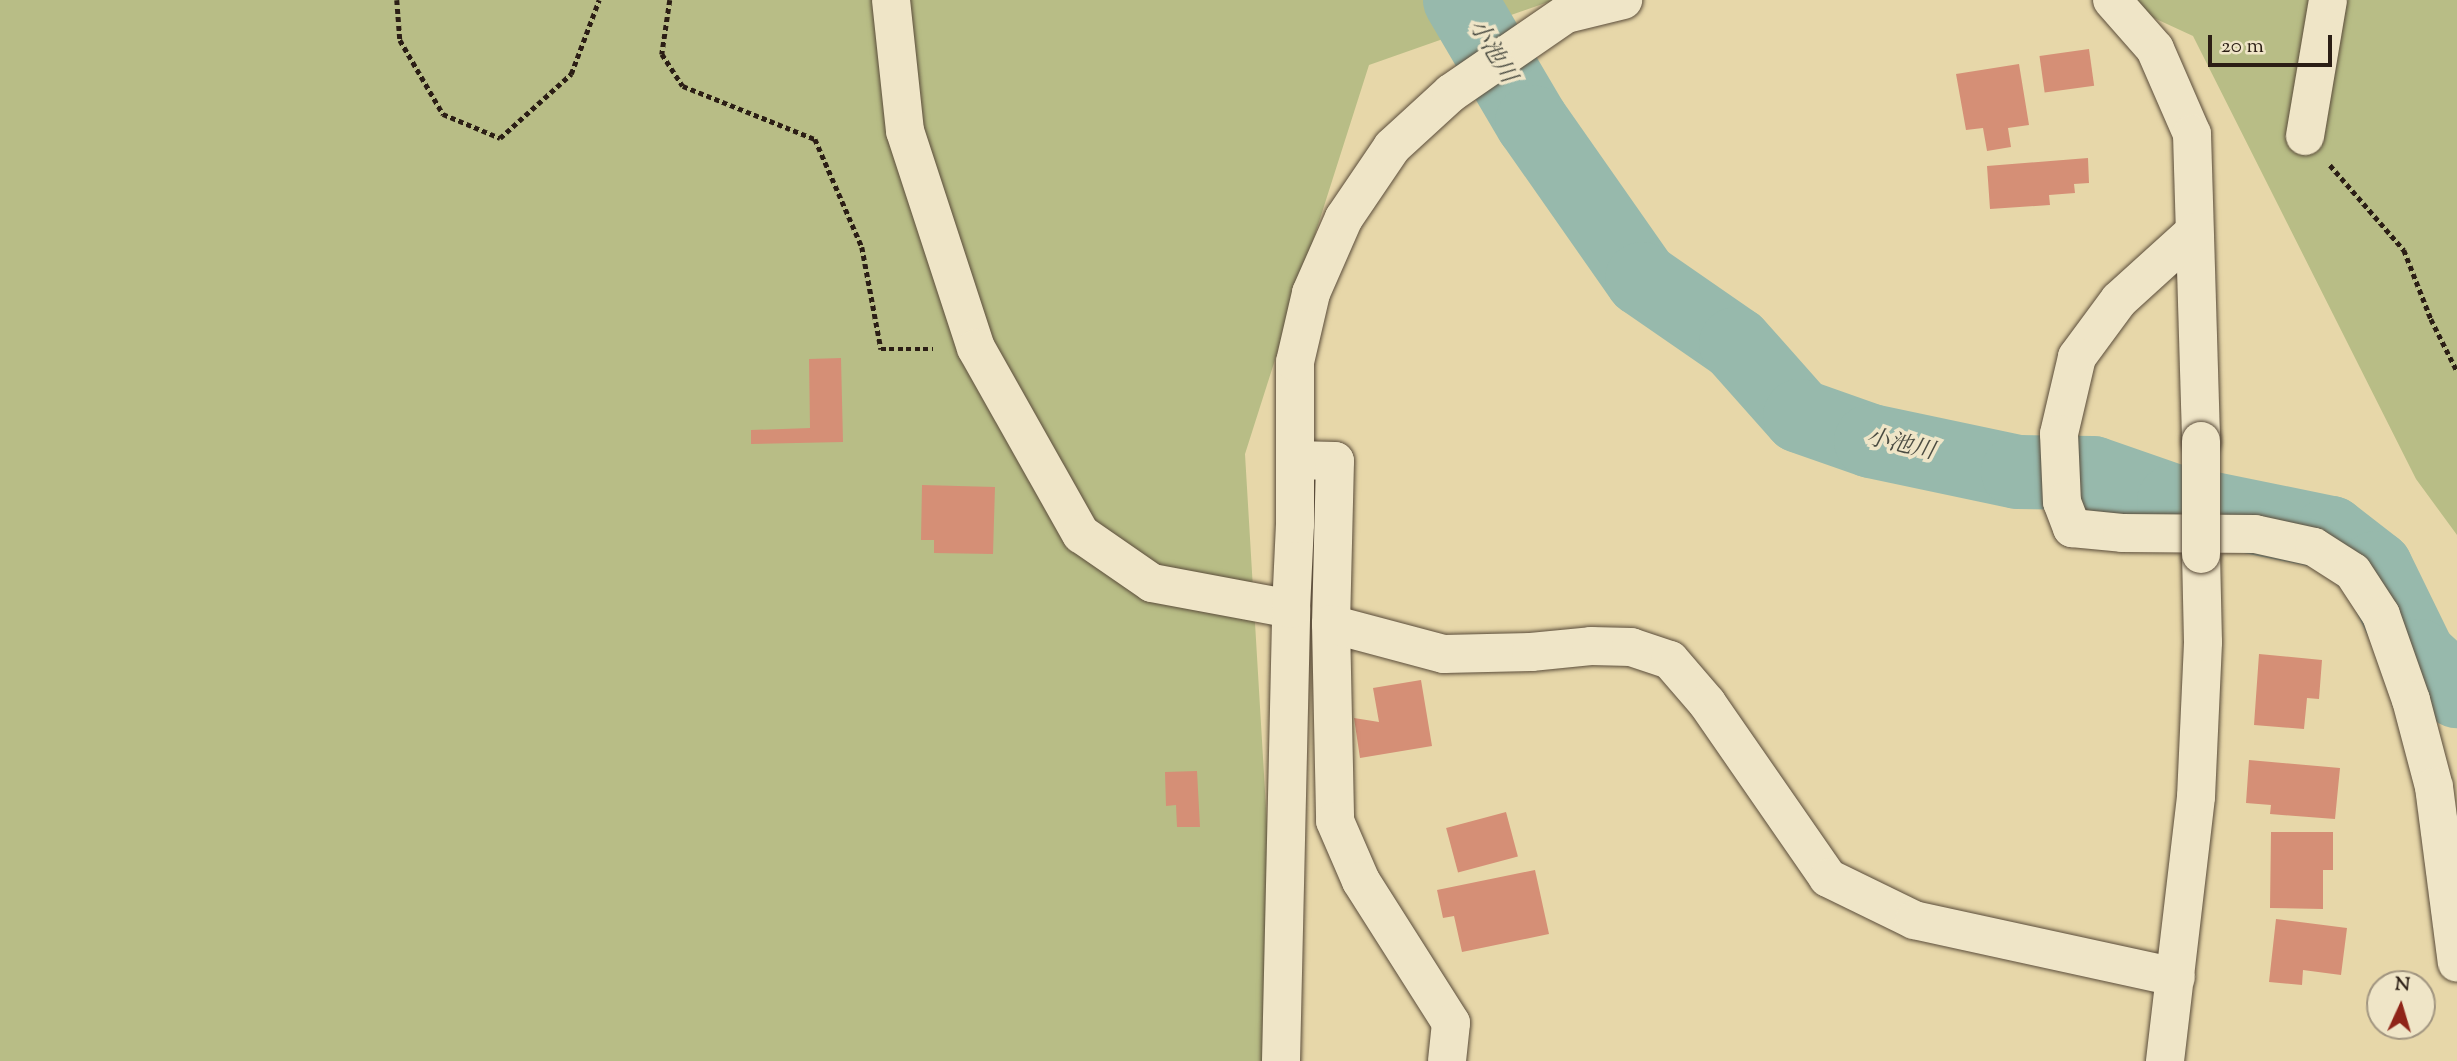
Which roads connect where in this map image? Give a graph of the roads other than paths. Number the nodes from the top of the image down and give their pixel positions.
1 (891, 0) edge
2 (1623, 0) edge
3 (2112, 0) edge
4 (2328, 0) edge
5 (2305, 136) road end
6 (2194, 232) junction
7 (1295, 460) junction
8 (1291, 609) junction
9 (1331, 624) junction
10 (2457, 963) edge
11 (2176, 977) junction
12 (1281, 1061) edge
13 (1447, 1061) edge
14 (2165, 1061) edge

1 - 8 street
2 - 7 street
3 - 6 street
4 - 5 street
6 - 10 street
6 - 11 street, bridge
7 - 8 street
7 - 9 street
8 - 12 street
9 - 11 street
9 - 13 street
11 - 14 street

